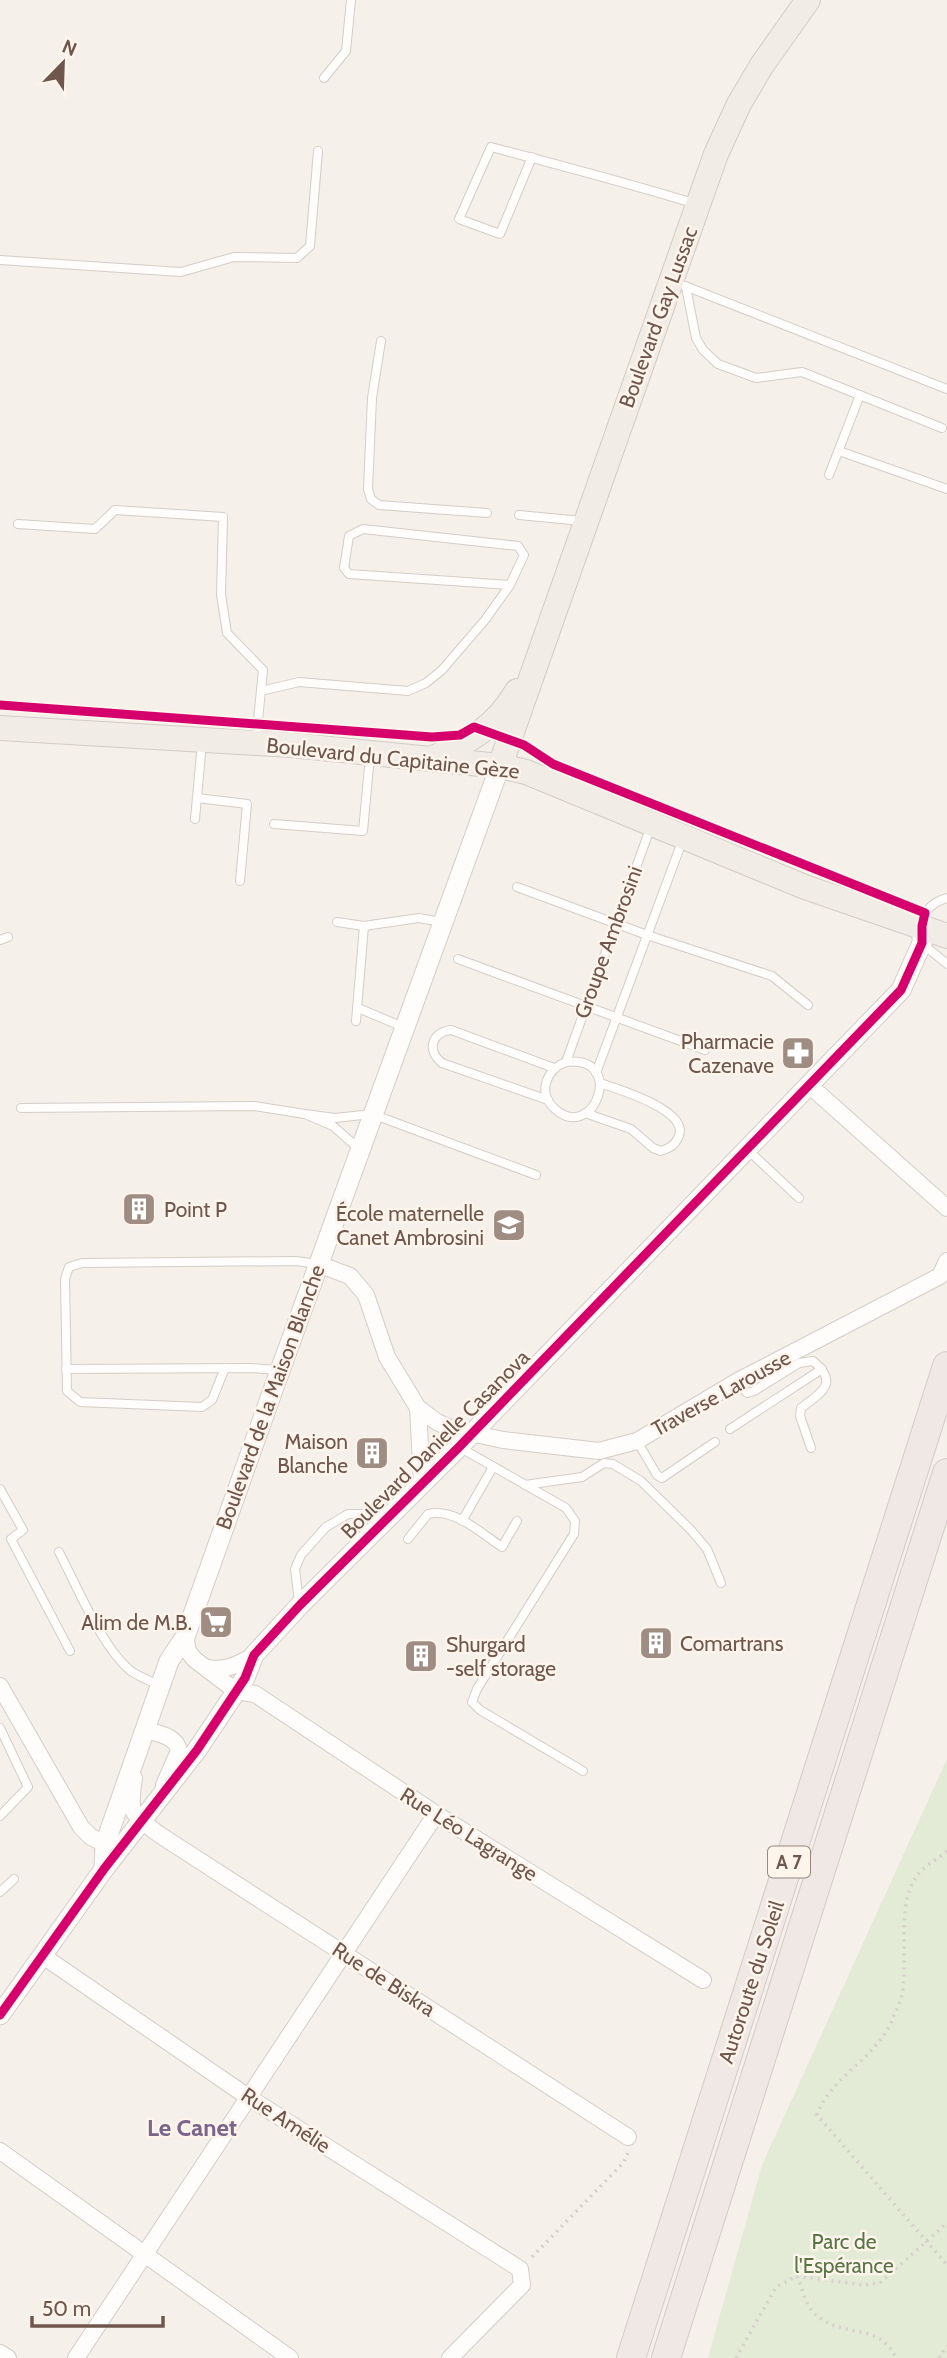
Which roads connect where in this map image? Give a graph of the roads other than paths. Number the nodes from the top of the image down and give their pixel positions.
1 (351, 0) edge
2 (808, 0) edge
3 (324, 78) dead end
4 (318, 151) dead end
5 (531, 158) junction
6 (698, 205) junction
7 (0, 260) edge
8 (679, 284) junction
9 (381, 341) dead end
10 (947, 389) edge
11 (860, 395) junction
12 (942, 428) dead end
13 (839, 451) junction
14 (830, 475) dead end
15 (947, 489) edge
16 (487, 513) dead end
17 (519, 515) dead end
18 (584, 522) junction
19 (18, 524) dead end
20 (510, 585) junction
21 (540, 650) junction
22 (261, 691) junction
23 (0, 727) edge
24 (203, 740) junction
25 (256, 743) junction
26 (370, 753) junction
27 (431, 759) junction
28 (500, 766) junction
29 (197, 798) junction
30 (195, 819) dead end
31 (274, 824) dead end
32 (652, 824) junction
33 (684, 837) junction
34 (240, 881) dead end
35 (517, 887) dead end
36 (947, 898) edge
37 (337, 922) dead end
38 (441, 922) junction
39 (614, 923) junction
40 (364, 926) junction
41 (922, 934) junction
42 (647, 935) junction
43 (947, 936) edge
44 (947, 954) edge
45 (458, 958) dead end
46 (947, 964) edge
47 (584, 1005) junction
48 (808, 1005) dead end
49 (358, 1008) junction
50 (616, 1017) junction
51 (356, 1021) dead end
52 (403, 1027) junction
53 (705, 1049) dead end
54 (566, 1062) junction
55 (554, 1068) junction
56 (596, 1073) junction
57 (600, 1083) junction
58 (809, 1085) junction
59 (548, 1100) junction
60 (22, 1108) dead end
61 (585, 1113) junction
62 (305, 1114) junction
63 (372, 1114) junction
64 (359, 1149) junction
65 (748, 1149) junction
66 (536, 1175) dead end
67 (799, 1198) dead end
68 (947, 1208) edge
69 (947, 1261) edge
70 (318, 1264) junction
71 (947, 1366) edge
72 (225, 1368) junction
73 (66, 1369) junction
74 (822, 1369) junction
75 (278, 1370) junction
76 (736, 1382) junction
77 (418, 1408) junction
78 (730, 1429) dead end
79 (465, 1440) junction
80 (637, 1441) junction
81 (715, 1442) dead end
82 (811, 1448) dead end
83 (493, 1467) junction
84 (947, 1473) edge
85 (422, 1483) junction
86 (524, 1485) junction
87 (0, 1489) edge
88 (390, 1514) junction
89 (462, 1521) junction
90 (517, 1521) dead end
91 (408, 1539) dead end
92 (59, 1552) dead end
93 (721, 1583) dead end
94 (300, 1605) junction
95 (185, 1637) junction
96 (70, 1651) dead end
97 (254, 1655) junction
98 (207, 1668) junction
99 (0, 1686) edge
100 (161, 1686) junction
101 (236, 1691) junction
102 (0, 1728) edge
103 (145, 1730) junction
104 (137, 1754) junction
105 (583, 1771) dead end
106 (155, 1804) junction
107 (436, 1814) junction
108 (0, 1816) edge
109 (141, 1822) junction
110 (105, 1844) junction
111 (104, 1869) junction
112 (14, 1879) dead end
113 (0, 1892) edge
114 (343, 1952) junction
115 (43, 1956) junction
116 (703, 1980) dead end
117 (0, 2015) edge
118 (248, 2096) junction
119 (630, 2140) road end
120 (0, 2151) edge
121 (144, 2254) junction
122 (0, 2353) edge
123 (8, 2358) edge
124 (76, 2358) edge
125 (290, 2358) edge
126 (450, 2358) edge
127 (631, 2358) edge
128 (666, 2358) edge

1 - 3 lane
2 - 6 main road, Boulevard Gay Lussac
4 - 7 lane
5 - 5 lane
5 - 6 lane
6 - 8 main road, Boulevard Gay Lussac
8 - 10 lane
8 - 11 lane
8 - 18 main road, Boulevard Gay Lussac
9 - 16 lane
11 - 12 lane
11 - 13 lane
13 - 14 lane
13 - 15 lane
17 - 18 lane
18 - 21 main road, Boulevard Gay Lussac
19 - 22 lane
20 - 20 lane
20 - 22 lane
21 - 27 main road, Boulevard Gay Lussac
21 - 28 main road, Boulevard Gay Lussac
22 - 25 lane
23 - 24 main road, Boulevard du Capitaine Gèze
24 - 25 main road, Boulevard du Capitaine Gèze
24 - 29 lane
25 - 26 main road, Boulevard du Capitaine Gèze
26 - 27 main road, Boulevard du Capitaine Gèze
26 - 31 lane
27 - 28 main road, Boulevard du Capitaine Gèze
28 - 32 main road, Boulevard du Capitaine Gèze
28 - 38 street, Boulevard de la Maison Blanche
29 - 30 lane
29 - 34 lane
32 - 33 main road, Boulevard du Capitaine Gèze
32 - 39 lane, Groupe Ambrosini
33 - 41 main road, Boulevard du Capitaine Gèze
33 - 42 lane, Groupe Ambrosini
35 - 39 lane
36 - 41 lane
37 - 40 lane
38 - 40 lane
38 - 52 street, Boulevard de la Maison Blanche
39 - 42 lane
39 - 47 lane, Groupe Ambrosini
40 - 49 lane
41 - 43 main road
41 - 44 main road
41 - 46 lane
41 - 58 street, Boulevard Danielle Casanova
42 - 48 lane
42 - 50 lane, Groupe Ambrosini
45 - 47 lane
47 - 50 lane
47 - 54 lane, Groupe Ambrosini
49 - 51 lane
49 - 52 lane
50 - 53 lane
50 - 56 lane, Groupe Ambrosini
52 - 63 street, Boulevard de la Maison Blanche
54 - 55 lane
54 - 56 lane
55 - 59 lane
55 - 59 lane
56 - 57 lane
57 - 61 lane
57 - 61 lane
58 - 65 street, Boulevard Danielle Casanova
58 - 68 street
59 - 61 lane
60 - 62 lane
62 - 63 lane
62 - 64 lane
63 - 64 street, Boulevard de la Maison Blanche
63 - 66 lane
64 - 70 street, Boulevard de la Maison Blanche
65 - 67 lane
65 - 79 street, Boulevard Danielle Casanova
69 - 76 street, Traverse Larousse
70 - 73 lane
70 - 75 street, Boulevard de la Maison Blanche
70 - 77 street
71 - 127 highway, Autoroute du Soleil / A 7
72 - 73 lane
72 - 73 lane
72 - 75 lane
74 - 76 lane
74 - 78 lane
74 - 82 lane
75 - 95 street, Boulevard de la Maison Blanche
76 - 80 street, Traverse Larousse
77 - 79 street, Traverse Larousse
77 - 85 street
79 - 80 street, Traverse Larousse
79 - 83 lane
79 - 85 street, Boulevard Danielle Casanova
80 - 81 lane
83 - 86 lane
83 - 89 lane
84 - 128 highway, Autoroute du Soleil / A 7
85 - 88 street, Boulevard Danielle Casanova
86 - 93 lane
86 - 105 lane
87 - 96 lane
88 - 94 street, Boulevard Danielle Casanova
88 - 94 lane
89 - 90 lane
89 - 91 lane
92 - 100 lane
94 - 97 street, Boulevard Danielle Casanova
95 - 98 street, Rue Léo Lagrange
95 - 100 street, Boulevard de la Maison Blanche
97 - 98 street
97 - 101 street, Boulevard Danielle Casanova
98 - 101 street, Rue Léo Lagrange
99 - 110 street
100 - 103 street, Boulevard de la Maison Blanche
101 - 106 street, Boulevard Danielle Casanova
101 - 107 street, Rue Léo Lagrange
102 - 108 lane
103 - 104 street, Boulevard de la Maison Blanche
103 - 106 street
104 - 109 street
104 - 110 street, Boulevard de la Maison Blanche
106 - 109 street, Boulevard Danielle Casanova
107 - 114 street
107 - 116 street, Rue Léo Lagrange
109 - 111 street, Boulevard Danielle Casanova
109 - 114 street, Rue de Biskra
110 - 111 street, Boulevard de la Maison Blanche
111 - 115 street, Boulevard Danielle Casanova
112 - 113 lane
114 - 118 street
114 - 119 street, Rue de Biskra
115 - 117 street, Boulevard Danielle Casanova
115 - 118 street, Rue Amélie
118 - 121 street
118 - 126 street, Rue Amélie
120 - 121 street
121 - 124 street
121 - 125 street
122 - 123 street

